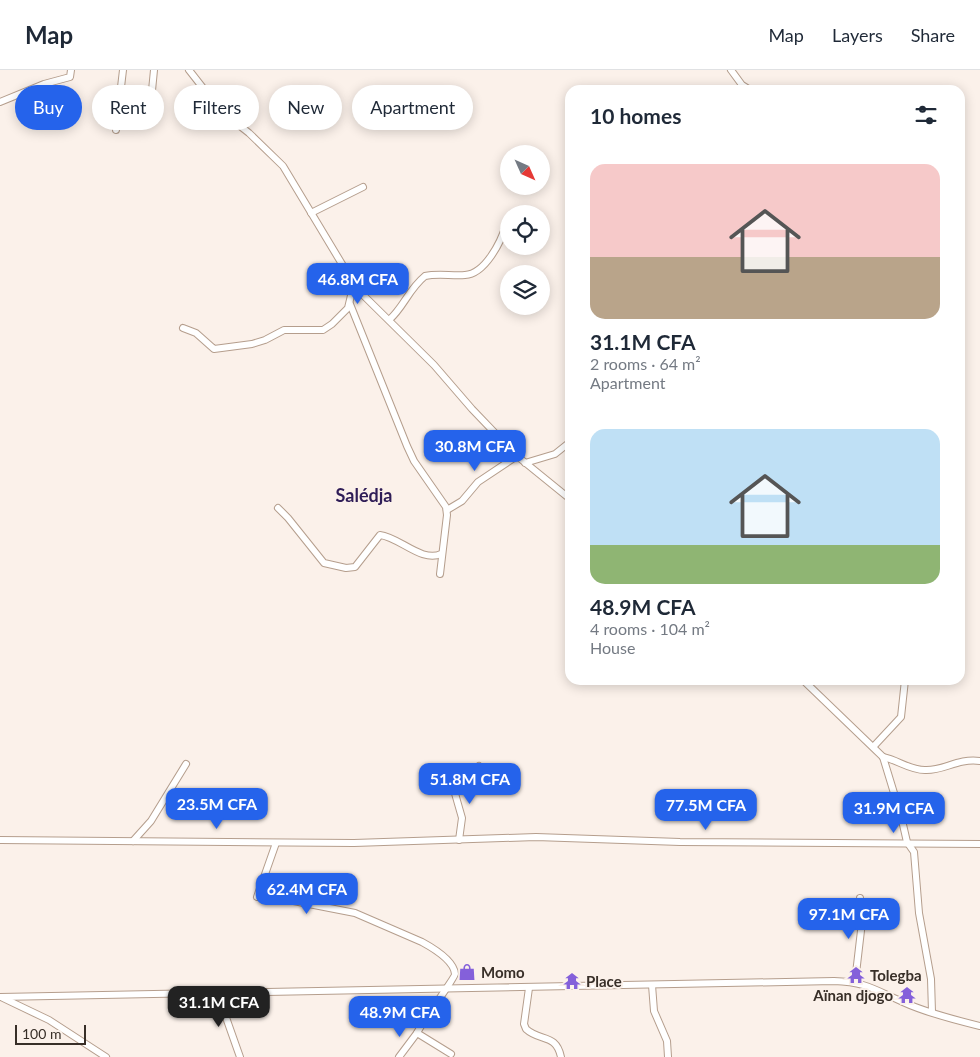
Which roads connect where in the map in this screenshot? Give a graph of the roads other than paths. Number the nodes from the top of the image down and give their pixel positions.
1 (71, 70) edge
2 (123, 70) edge
3 (154, 70) edge
4 (189, 70) edge
5 (731, 70) edge
6 (121, 85) edge
7 (153, 85) edge
8 (742, 85) edge
9 (0, 102) edge
10 (363, 187) dead end
11 (311, 212) junction
12 (500, 243) edge
13 (354, 283) junction
14 (350, 304) junction
15 (389, 320) junction
16 (183, 328) dead end
17 (565, 446) edge
18 (517, 456) junction
19 (524, 463) junction
20 (565, 495) edge
21 (278, 508) dead end
22 (447, 510) junction
23 (441, 554) junction
24 (440, 574) dead end
25 (808, 685) edge
26 (904, 685) edge
27 (874, 746) junction
28 (883, 757) junction
29 (980, 761) edge
30 (186, 764) dead end
31 (479, 766) dead end
32 (0, 840) edge
33 (458, 840) junction
34 (133, 841) junction
35 (906, 842) junction
36 (276, 843) junction
37 (980, 844) edge
38 (860, 898) dead end
39 (855, 982) junction
40 (652, 985) junction
41 (448, 987) junction
42 (529, 988) junction
43 (216, 992) junction
44 (0, 997) edge
45 (932, 1012) junction
46 (980, 1026) edge
47 (418, 1033) junction
48 (451, 1054) dead end
49 (106, 1057) edge
50 (240, 1057) edge
51 (399, 1057) edge
52 (561, 1057) edge
53 (668, 1057) edge

1 - 9 street
2 - 6 street
3 - 7 street
4 - 11 street
5 - 8 street
10 - 11 street
11 - 13 street
12 - 15 street
13 - 14 street
13 - 15 street
14 - 16 street
14 - 22 street
15 - 18 street
17 - 19 street
18 - 19 street
18 - 22 street
19 - 20 street
21 - 23 street
22 - 23 street
23 - 24 street
25 - 27 street
26 - 27 street
27 - 28 street
28 - 29 street
28 - 35 street
30 - 34 street
31 - 33 street
32 - 34 street
33 - 35 street
33 - 36 street
34 - 36 street
35 - 37 street
35 - 45 street
36 - 41 street
38 - 39 street
39 - 40 street
39 - 45 street
40 - 42 street
40 - 53 street
41 - 42 street
41 - 43 street
41 - 47 street
42 - 52 street
43 - 44 street
43 - 50 street
44 - 49 street
45 - 46 street
47 - 48 street
47 - 51 street

